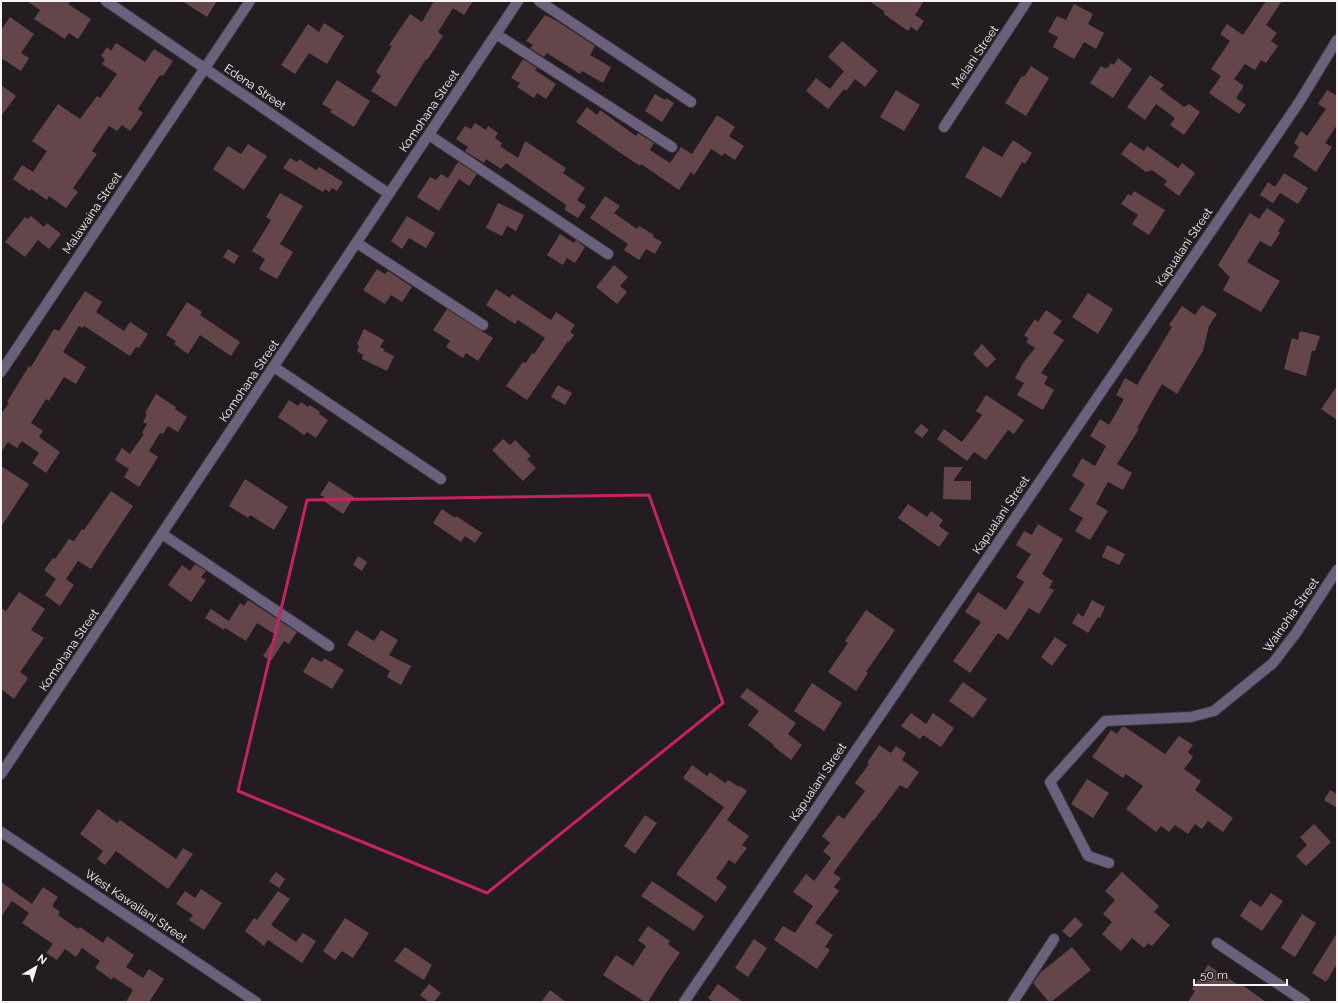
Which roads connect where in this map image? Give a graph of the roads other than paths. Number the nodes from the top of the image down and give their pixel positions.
1 (106, 1) edge
2 (250, 1) edge
3 (518, 1) edge
4 (539, 1) edge
5 (1027, 1) edge
6 (496, 34) junction
7 (1337, 40) edge
8 (204, 68) junction
9 (691, 102) dead end
10 (944, 127) dead end
11 (429, 135) junction
12 (672, 147) dead end
13 (389, 194) junction
14 (357, 243) junction
15 (608, 254) dead end
16 (483, 325) dead end
17 (274, 367) junction
18 (1, 372) edge
19 (441, 479) dead end
20 (162, 534) junction
21 (1337, 570) edge
22 (329, 646) dead end
23 (1, 774) edge
24 (1, 832) edge
25 (1109, 863) dead end
26 (1054, 939) dead end
27 (1217, 943) dead end
28 (256, 1002) edge
29 (684, 1002) edge
30 (1013, 1002) edge
31 (1305, 1002) edge

1 - 8 street, Edena Street
2 - 8 street, Malawaina Street
3 - 6 street, Komohana Street
4 - 9 street
5 - 10 street, Melani Street
6 - 11 street, Komohana Street
6 - 12 street
7 - 29 street, Kapualani Street
8 - 13 street, Edena Street
8 - 18 street, Malawaina Street
11 - 13 street, Komohana Street
11 - 15 street
13 - 14 street, Komohana Street
14 - 16 street
14 - 17 street, Komohana Street
17 - 19 street
17 - 20 street, Komohana Street
20 - 22 street
20 - 23 street, Komohana Street
21 - 25 street, Wainohia Street
24 - 28 street, West Kawailani Street
26 - 30 street
27 - 31 street

